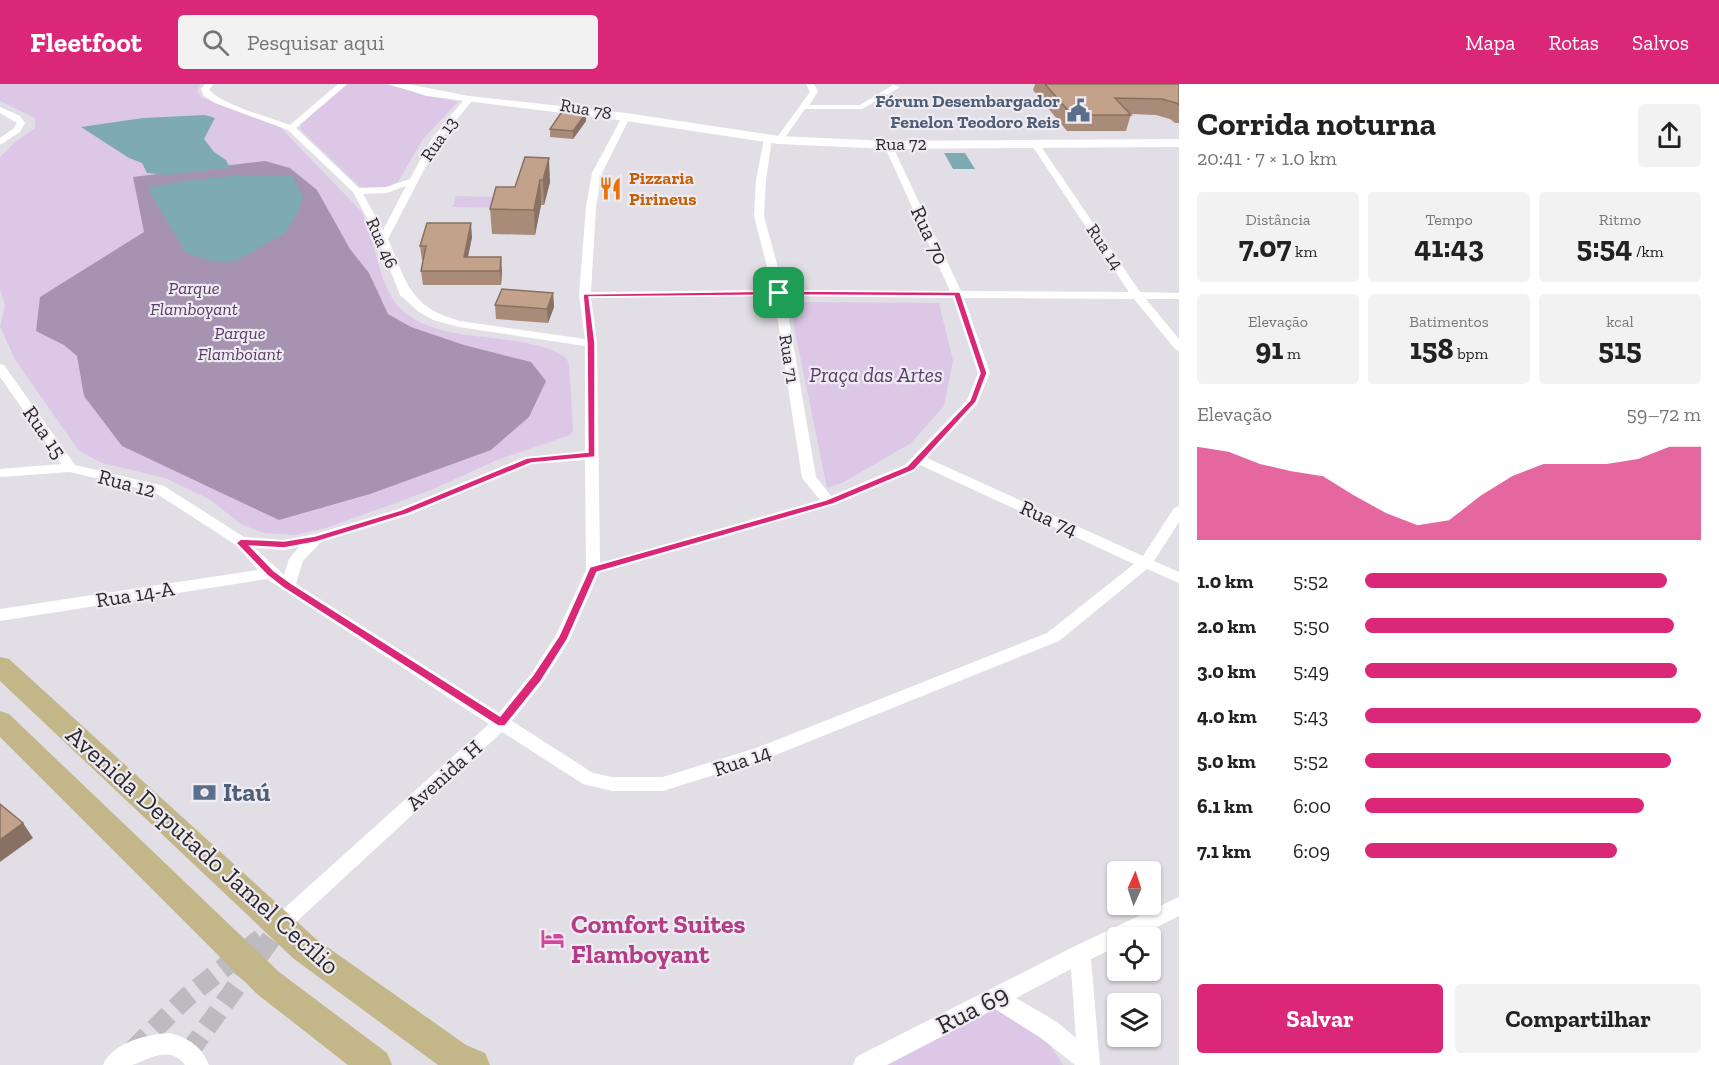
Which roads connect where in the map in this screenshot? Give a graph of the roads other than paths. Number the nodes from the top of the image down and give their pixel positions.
1 (210, 84) edge
2 (343, 84) edge
3 (394, 84) edge
4 (421, 84) edge
5 (810, 84) edge
6 (896, 87) dead end
7 (469, 99) junction
8 (804, 107) junction
9 (0, 110) edge
10 (626, 117) junction
11 (291, 128) junction
12 (774, 139) junction
13 (0, 142) edge
14 (1179, 143) edge
15 (1035, 144) junction
16 (888, 145) junction
17 (412, 181) junction
18 (357, 191) junction
19 (383, 239) junction
20 (779, 293) junction
21 (957, 294) junction
22 (585, 295) junction
23 (1179, 296) edge
24 (1138, 297) junction
25 (591, 343) junction
26 (1179, 347) edge
27 (0, 368) edge
28 (592, 455) junction
29 (919, 460) junction
30 (70, 468) junction
31 (0, 473) edge
32 (830, 502) junction
33 (1179, 511) edge
34 (316, 539) junction
35 (241, 543) junction
36 (1146, 562) junction
37 (593, 570) junction
38 (270, 573) junction
39 (1179, 578) edge
40 (288, 586) junction
41 (0, 615) edge
42 (0, 666) edge
43 (501, 723) junction
44 (1, 725) edge
45 (1179, 906) edge
46 (278, 918) junction
47 (1080, 954) junction
48 (995, 998) junction
49 (1088, 1063) edge
50 (114, 1065) edge
51 (198, 1065) edge
52 (375, 1065) edge
53 (472, 1065) edge
54 (864, 1065) edge

1 - 11 street, Rua 46
2 - 11 street
3 - 7 main road, Rua 78
4 - 10 main road, Rua 78
5 - 8 street
6 - 8 street
7 - 10 main road, Rua 78
7 - 17 street, Rua 13
8 - 12 street
9 - 13 street
10 - 12 main road, Rua 72
10 - 22 street, Avenida H
11 - 18 street, Rua 46
12 - 16 main road, Rua 72
12 - 20 street, Rua 71
14 - 15 main road, Rua 72
15 - 16 main road, Rua 72
15 - 24 street, Rua 14
16 - 21 street, Rua 70
17 - 18 street, Rua 13
17 - 19 street, Rua 13
18 - 19 street, Rua 46
19 - 25 street, Rua 46
20 - 21 street
20 - 22 street
20 - 32 street, Rua 71
21 - 24 street
21 - 29 street, Rua 70
22 - 25 street, Avenida H
23 - 24 street
24 - 26 street, Rua 14
25 - 28 street, Avenida H
27 - 30 street, Rua 15
28 - 34 street
28 - 37 street, Avenida H
29 - 32 street, Rua 70
29 - 36 street, Rua 74
30 - 31 street, Rua 12
30 - 35 street, Rua 12
32 - 37 street, Rua 70
33 - 36 street, Rua 14
34 - 35 street
34 - 40 street
35 - 38 street
36 - 39 street, Rua 74
36 - 43 street, Rua 14
37 - 43 street, Avenida H
38 - 40 street, Rua 14
38 - 41 street, Rua 14-A
40 - 43 street, Rua 14
42 - 46 main road, Avenida Deputado Jamel Cecílio
43 - 46 street, Avenida H
44 - 52 main road, Avenida Deputado Jamel Cecílio
45 - 47 street, Rua 69
46 - 53 main road, Avenida Deputado Jamel Cecílio
47 - 48 street, Rua 69
47 - 49 street
48 - 49 street
48 - 54 street, Rua 69
50 - 51 street

